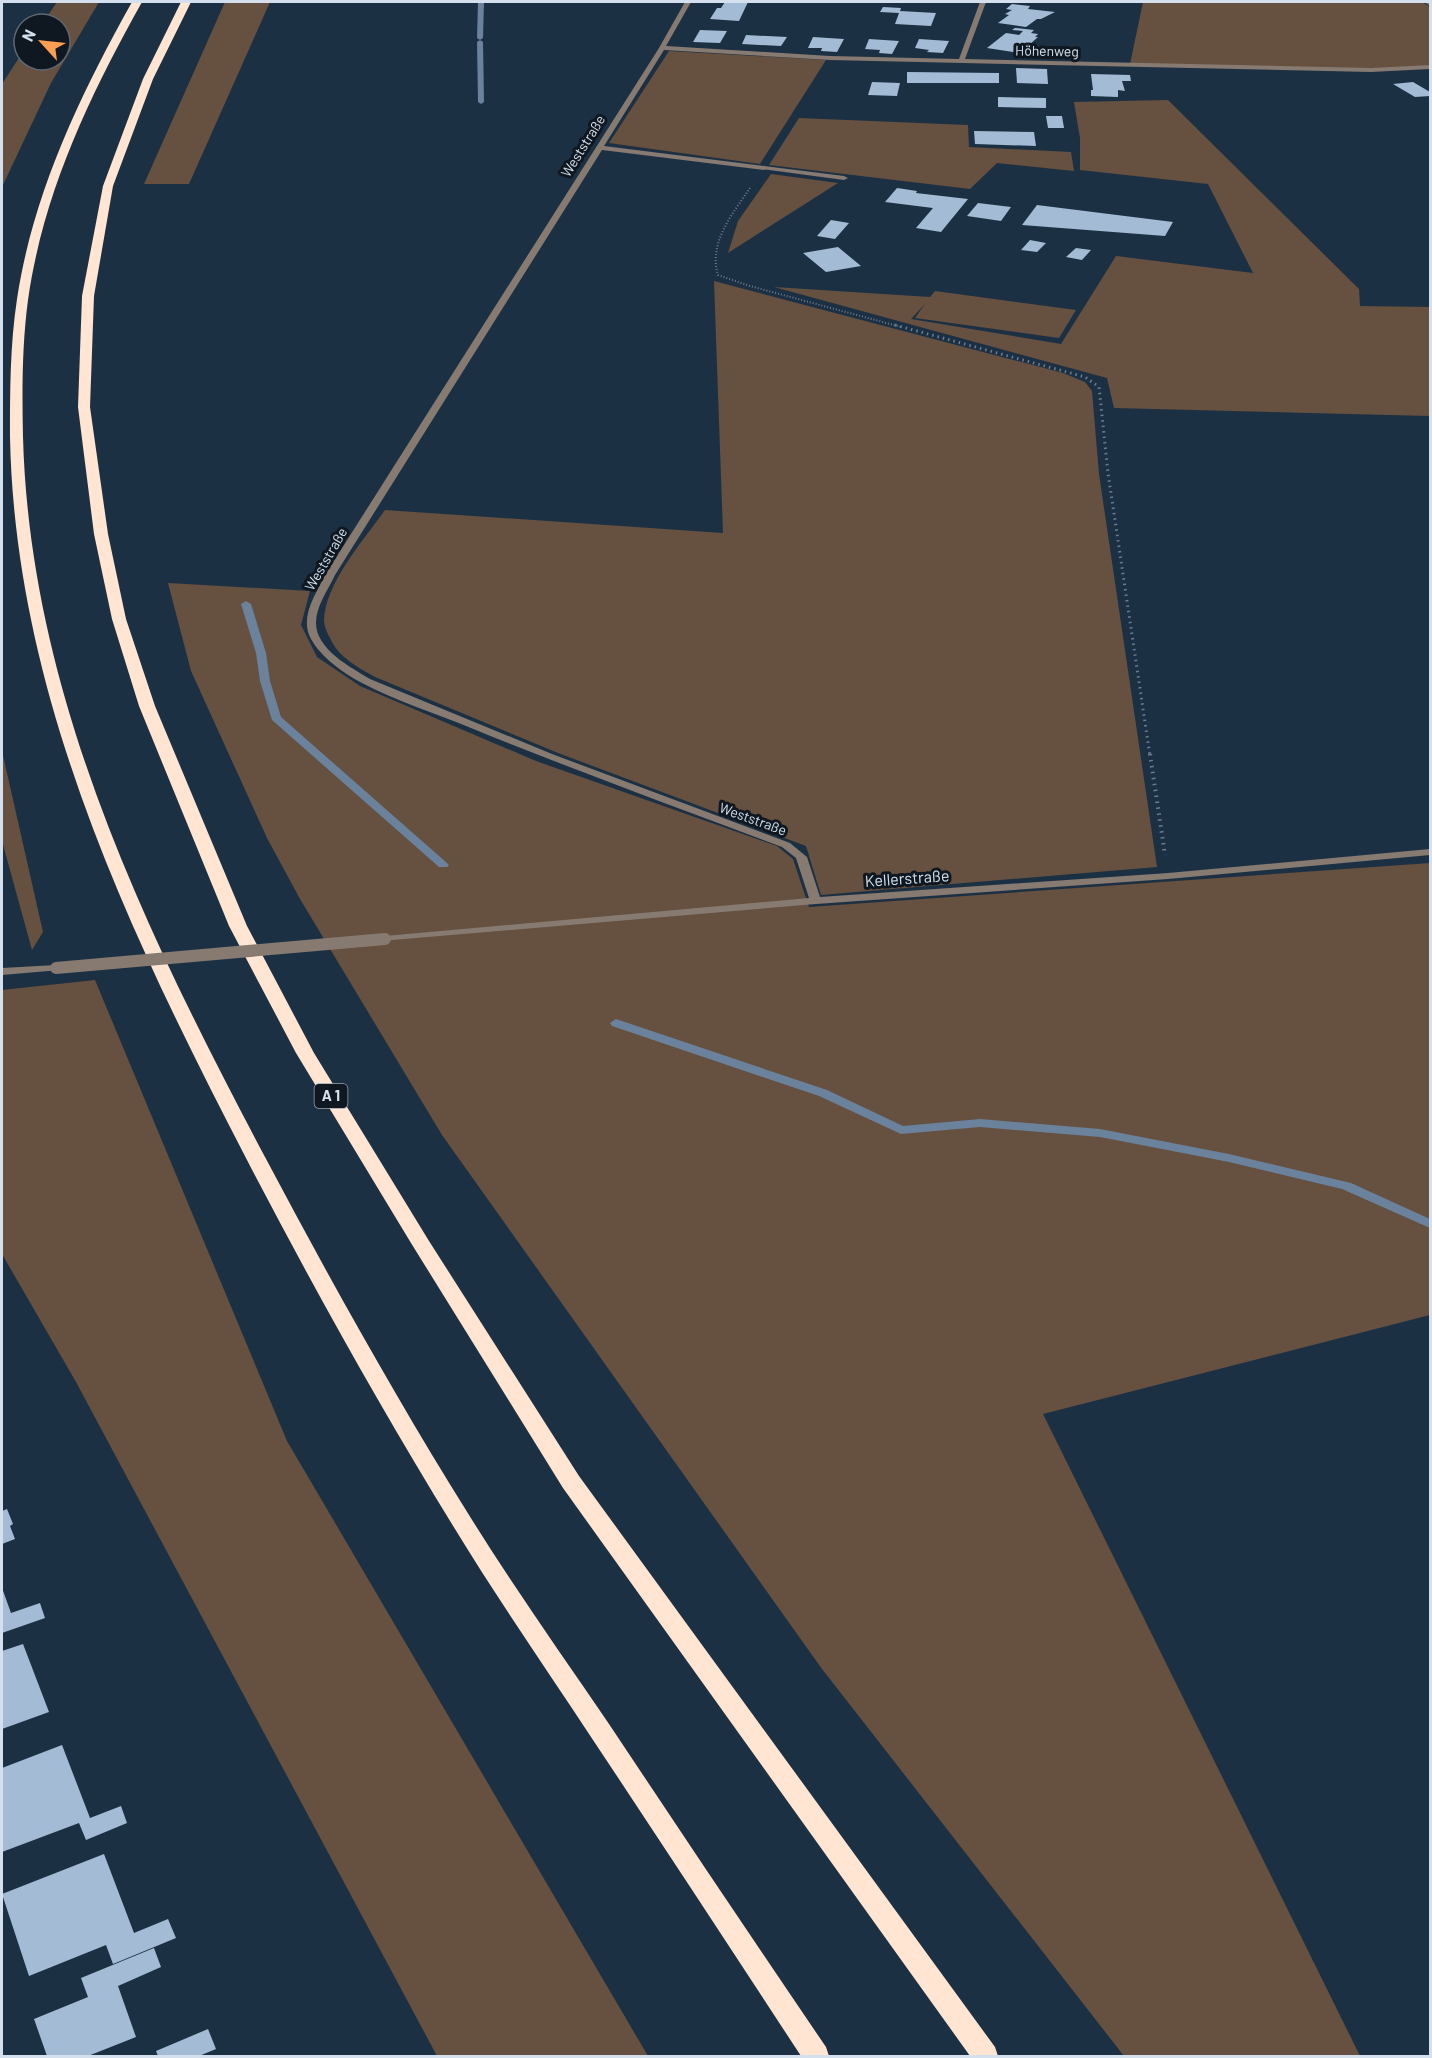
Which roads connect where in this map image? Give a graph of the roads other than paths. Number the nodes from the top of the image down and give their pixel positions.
1 (137, 2) edge
2 (186, 2) edge
3 (688, 2) edge
4 (983, 2) edge
5 (662, 48) junction
6 (961, 61) junction
7 (1431, 67) edge
8 (598, 147) junction
9 (844, 178) dead end
10 (1431, 852) edge
11 (816, 901) junction
12 (2, 972) edge
13 (816, 2056) edge
14 (985, 2056) edge

1 - 13 highway
2 - 14 highway, A 1
3 - 5 street, Weststraße
4 - 6 street
5 - 6 street, Höhenweg
5 - 8 street, Weststraße
6 - 7 street, Höhenweg
8 - 9 street
8 - 11 street, Weststraße
10 - 11 street, Kellerstraße
11 - 12 street, Kellerstraße, bridge

